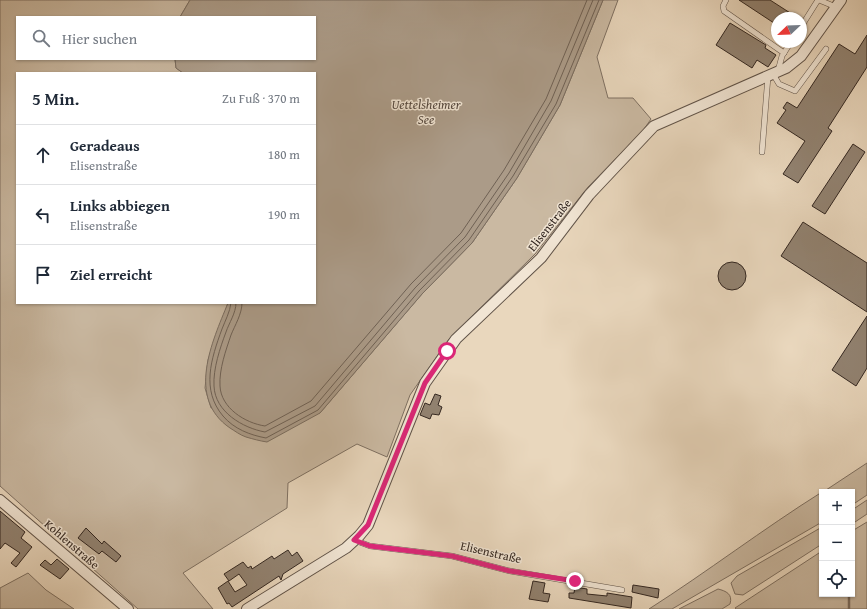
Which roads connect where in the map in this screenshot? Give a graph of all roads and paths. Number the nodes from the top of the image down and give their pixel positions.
1 (726, 0) edge
2 (818, 0) edge
3 (838, 4) edge
4 (807, 17) edge
5 (787, 48) edge
6 (826, 49) dead end
7 (784, 53) junction
8 (773, 74) junction
9 (762, 152) dead end
10 (0, 500) edge
11 (354, 540) junction
12 (622, 590) dead end
13 (128, 609) edge
14 (247, 609) edge

1 - 7 lane
2 - 3 lane
2 - 4 lane
3 - 8 street, Elisenstraße
5 - 7 lane
6 - 8 lane
7 - 8 lane
8 - 9 lane
8 - 11 street, Elisenstraße
10 - 13 street, Kohlenstraße
11 - 12 lane, Elisenstraße
11 - 14 street, Elisenstraße

